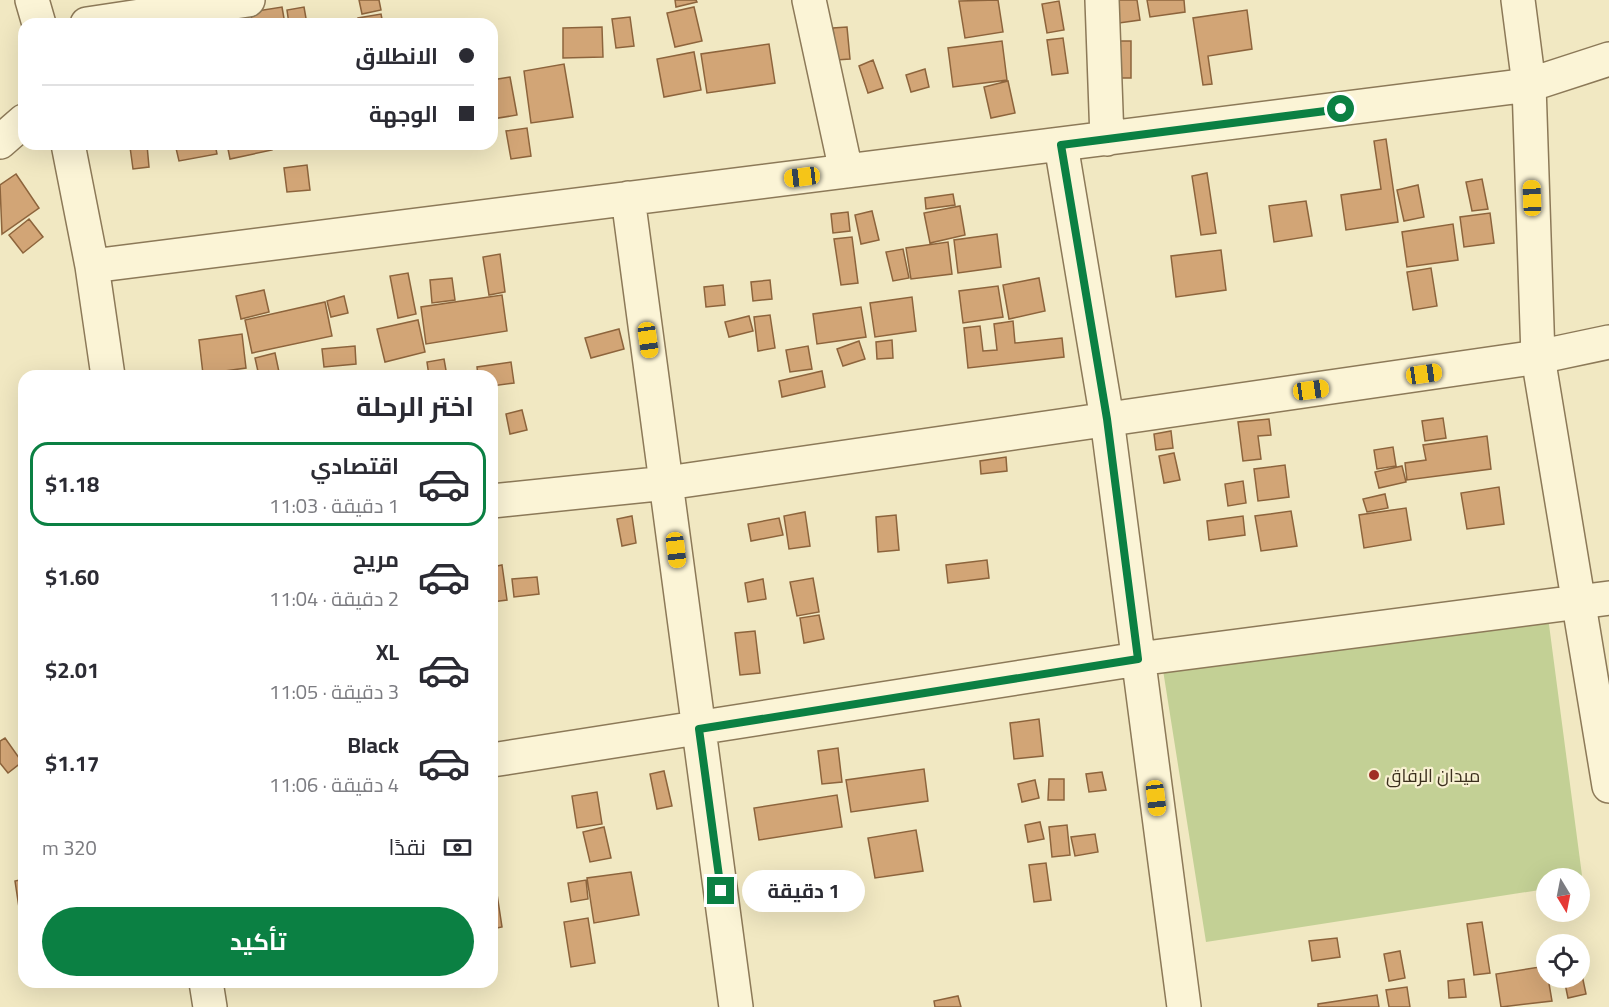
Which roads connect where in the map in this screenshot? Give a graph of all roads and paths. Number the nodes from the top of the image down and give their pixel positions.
1 (32, 0) edge
2 (248, 0) edge
3 (809, 0) edge
4 (1102, 0) edge
5 (1518, 0) edge
6 (37, 18) edge
7 (127, 18) edge
8 (1609, 59) edge
9 (1528, 85) junction
10 (18, 127) edge
11 (1107, 139) junction
12 (0, 142) edge
13 (1061, 145) junction
14 (69, 150) edge
15 (846, 171) junction
16 (628, 198) junction
17 (92, 266) junction
18 (1609, 342) edge
19 (1538, 357) junction
20 (107, 370) edge
21 (1107, 419) junction
22 (667, 483) junction
23 (498, 500) edge
24 (1594, 600) edge
25 (1138, 659) junction
26 (699, 729) junction
27 (498, 759) edge
28 (1609, 786) edge
29 (207, 988) edge
30 (210, 1007) edge
31 (736, 1007) edge
32 (1184, 1007) edge

1 - 6 street
2 - 7 street
3 - 15 street
4 - 11 street
5 - 9 street
8 - 9 street
9 - 11 street
9 - 19 street
10 - 12 street
11 - 13 street
13 - 15 street
13 - 21 street
14 - 17 street
15 - 16 street
16 - 17 street
16 - 22 street
17 - 20 street
18 - 19 street
19 - 21 street
19 - 24 street
21 - 22 street
21 - 25 street
22 - 23 street
22 - 26 street
24 - 25 street
24 - 28 street
25 - 26 street
25 - 32 street
26 - 27 street
26 - 31 street
29 - 30 street

